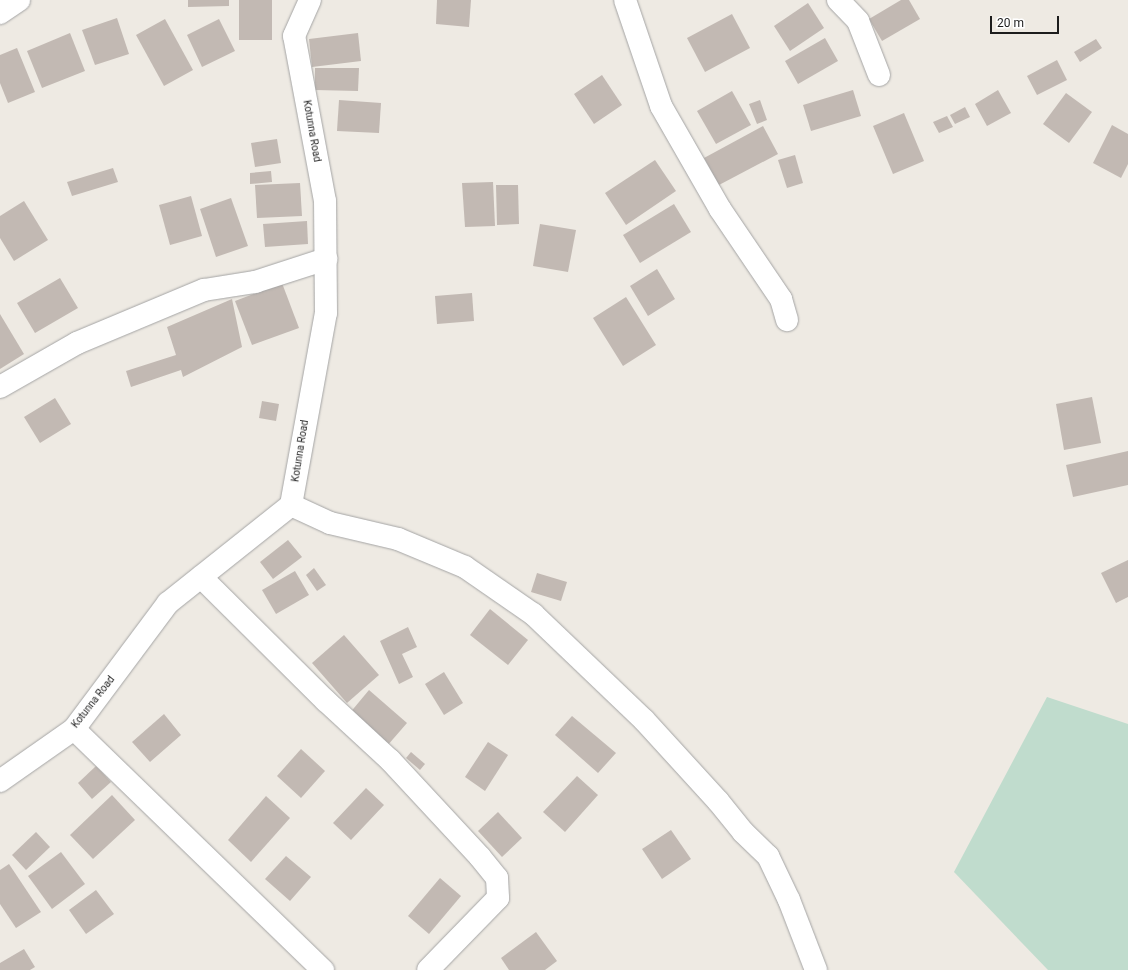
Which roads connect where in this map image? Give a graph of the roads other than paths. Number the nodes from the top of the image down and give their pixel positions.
1 (19, 0) edge
2 (310, 0) edge
3 (625, 0) edge
4 (838, 0) edge
5 (0, 13) edge
6 (879, 75) dead end
7 (326, 259) junction
8 (788, 320) dead end
9 (0, 387) edge
10 (291, 505) junction
11 (201, 578) junction
12 (74, 729) junction
13 (0, 782) edge
14 (312, 967) edge
15 (428, 970) edge
16 (816, 970) edge

1 - 5 street
2 - 7 street, Kotunna Road
3 - 8 street
4 - 6 street
7 - 9 street
7 - 10 street, Kotunna Road
10 - 11 street, Kotunna Road
10 - 16 street
11 - 12 street, Kotunna Road
11 - 15 street
12 - 13 street, Kotunna Road
12 - 14 street

